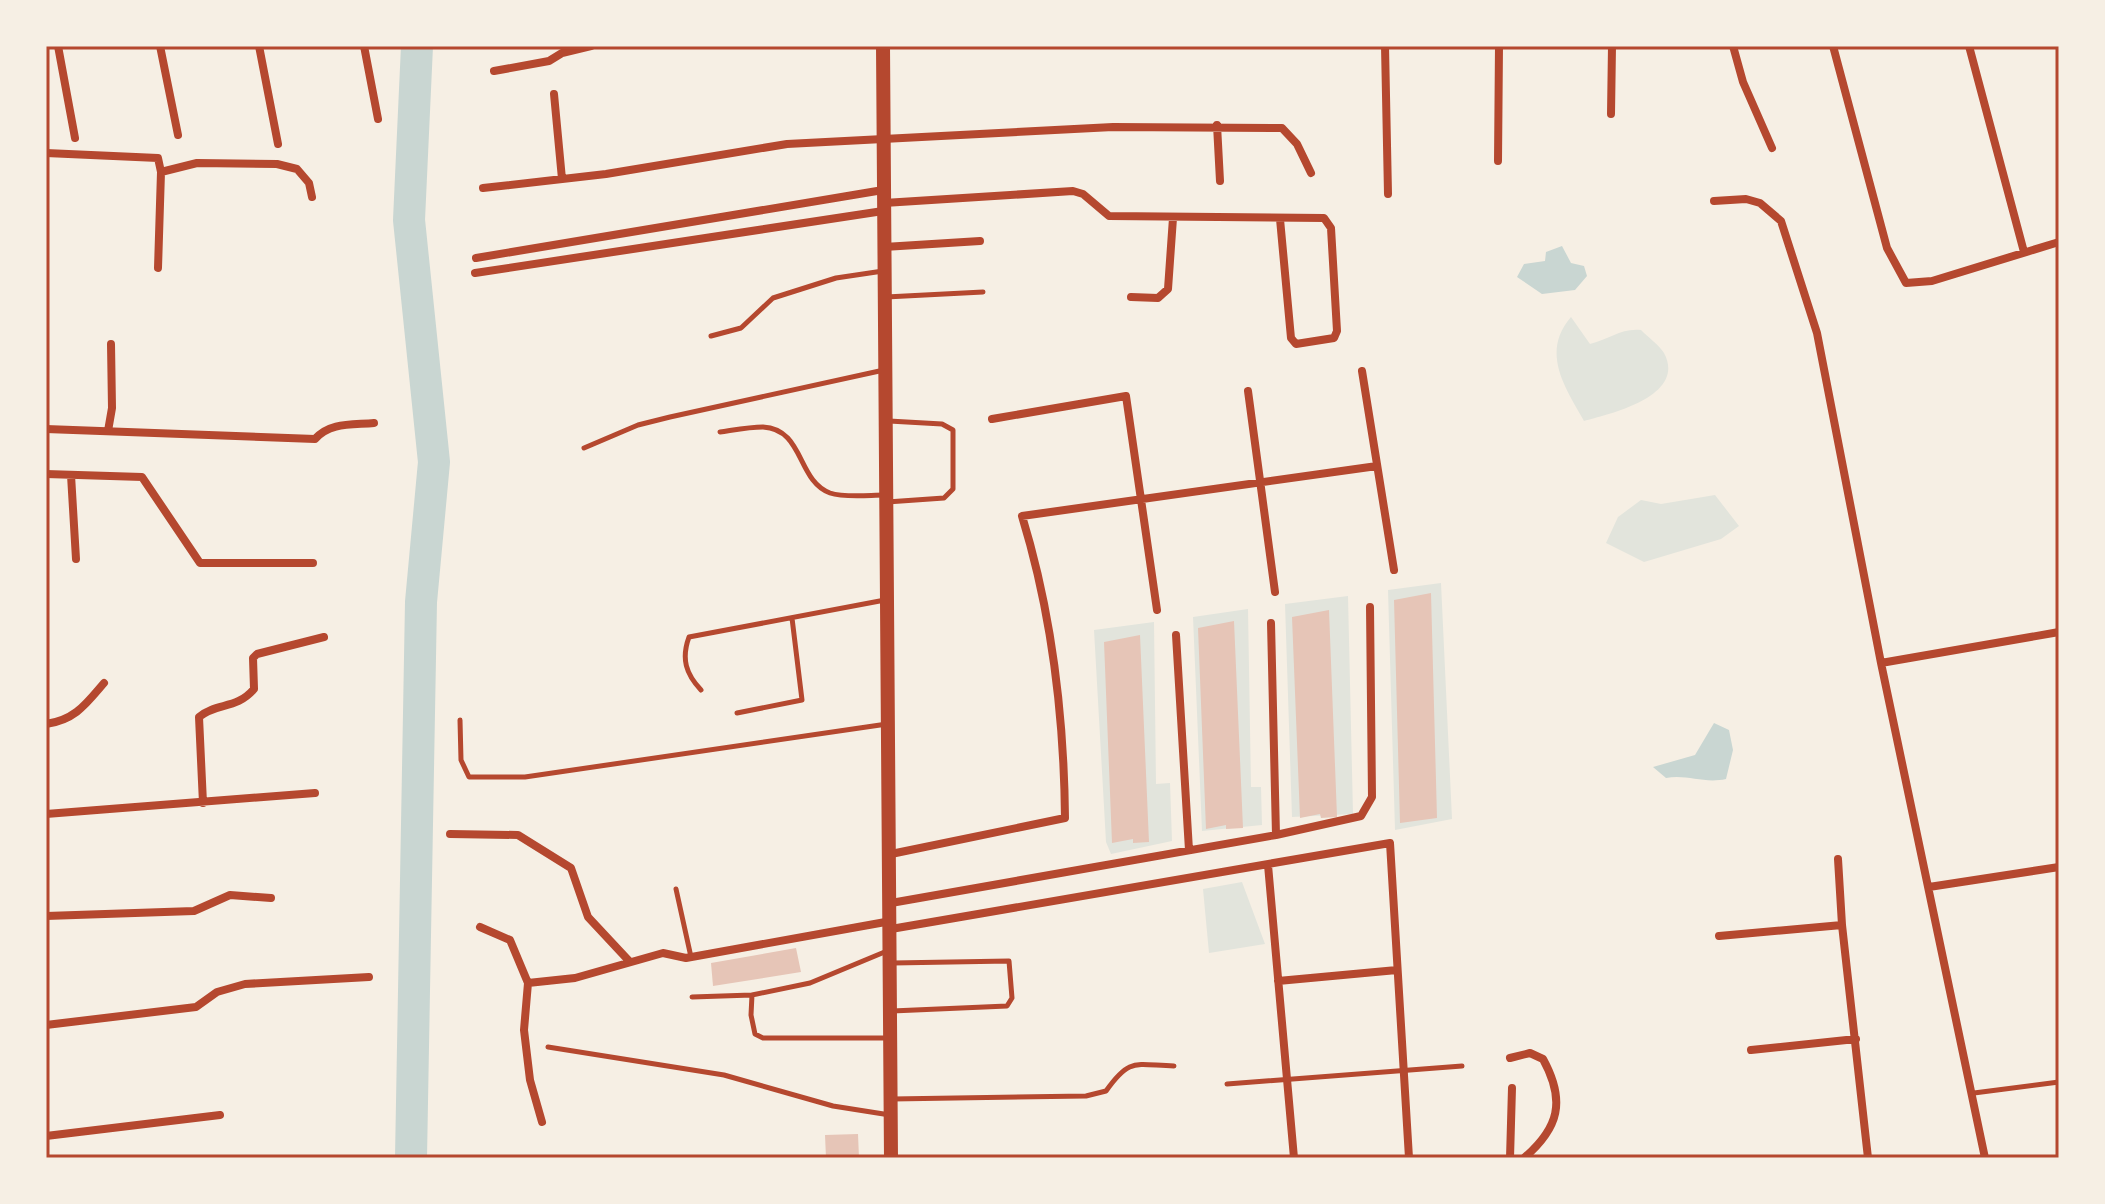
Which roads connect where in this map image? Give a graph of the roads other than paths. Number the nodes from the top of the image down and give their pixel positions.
1 (58, 46) edge
2 (160, 46) edge
3 (259, 46) edge
4 (364, 46) edge
5 (591, 46) edge
6 (883, 46) edge
7 (1385, 46) edge
8 (1499, 46) edge
9 (1612, 46) edge
10 (1733, 46) edge
11 (1833, 46) edge
12 (1969, 46) edge
13 (494, 71) dead end
14 (554, 94) dead end
15 (1611, 114) dead end
16 (378, 119) dead end
17 (1217, 125) junction
18 (178, 135) dead end
19 (75, 138) dead end
20 (884, 141) junction
21 (278, 144) dead end
22 (1772, 148) dead end
23 (46, 153) edge
24 (1498, 161) dead end
25 (161, 172) junction
26 (1311, 173) dead end
27 (562, 179) junction
28 (1220, 181) dead end
29 (483, 188) dead end
30 (1388, 194) dead end
31 (312, 197) dead end
32 (883, 201) junction
33 (1714, 201) dead end
34 (1173, 218) junction
35 (1280, 219) junction
36 (980, 241) dead end
37 (2059, 242) edge
38 (884, 247) junction
39 (2024, 252) junction
40 (476, 258) dead end
41 (158, 268) dead end
42 (884, 271) junction
43 (475, 273) dead end
44 (983, 292) dead end
45 (885, 297) junction
46 (1131, 297) dead end
47 (711, 336) dead end
48 (111, 344) dead end
49 (885, 370) junction
50 (1362, 371) dead end
51 (1248, 391) dead end
52 (992, 419) dead end
53 (885, 420) junction
54 (374, 423) dead end
55 (46, 429) edge
56 (108, 431) junction
57 (720, 432) dead end
58 (584, 448) dead end
59 (1377, 466) junction
60 (46, 474) edge
61 (71, 475) junction
62 (1260, 482) junction
63 (886, 498) junction
64 (1141, 499) junction
65 (76, 559) dead end
66 (313, 563) dead end
67 (1394, 570) dead end
68 (1275, 592) dead end
69 (886, 600) junction
70 (1370, 607) dead end
71 (1157, 610) dead end
72 (792, 618) junction
73 (1271, 623) dead end
74 (2059, 632) edge
75 (1176, 635) dead end
76 (324, 637) dead end
77 (1881, 663) junction
78 (104, 683) dead end
79 (701, 690) dead end
80 (737, 713) dead end
81 (460, 720) dead end
82 (888, 723) junction
83 (46, 724) edge
84 (315, 793) dead end
85 (203, 803) junction
86 (46, 814) edge
87 (450, 834) dead end
88 (1276, 835) junction
89 (1189, 850) junction
90 (891, 854) junction
91 (1838, 859) dead end
92 (1268, 865) junction
93 (2059, 867) edge
94 (1929, 887) junction
95 (676, 889) dead end
96 (271, 898) dead end
97 (891, 903) junction
98 (46, 916) edge
99 (891, 925) junction
100 (1842, 925) junction
101 (480, 927) dead end
102 (1719, 936) dead end
103 (892, 956) junction
104 (691, 957) junction
105 (630, 962) junction
106 (1397, 970) junction
107 (369, 977) dead end
108 (1278, 981) junction
109 (528, 983) junction
110 (752, 995) junction
111 (692, 997) dead end
112 (891, 1011) junction
113 (46, 1025) edge
114 (892, 1038) junction
115 (1856, 1039) junction
116 (548, 1047) dead end
117 (1751, 1050) dead end
118 (1510, 1058) dead end
119 (1174, 1066) dead end
120 (1462, 1066) dead end
121 (1403, 1070) junction
122 (1287, 1078) junction
123 (2059, 1082) edge
124 (1227, 1084) dead end
125 (1512, 1088) dead end
126 (1974, 1093) junction
127 (891, 1107) junction
128 (220, 1115) dead end
129 (542, 1122) dead end
130 (46, 1136) edge
131 (891, 1158) edge
132 (1294, 1158) edge
133 (1409, 1158) edge
134 (1510, 1158) edge
135 (1524, 1158) edge
136 (1867, 1158) edge
137 (1985, 1158) edge

1 - 19 street
2 - 18 street
3 - 21 street
4 - 16 street
5 - 13 street
6 - 20 main road
7 - 30 street
8 - 24 street
9 - 15 street
10 - 22 street
11 - 39 street
12 - 39 street
14 - 27 street
17 - 20 street
17 - 26 street
17 - 28 street
20 - 27 street
20 - 32 main road
23 - 25 street
25 - 31 street
25 - 41 street
27 - 29 street
32 - 34 street
32 - 38 main road
32 - 40 street
32 - 43 street
33 - 77 street
34 - 35 street
34 - 46 street
35 - 35 street
36 - 38 street
37 - 39 street
38 - 42 main road
42 - 45 main road
42 - 47 lane
44 - 45 lane
45 - 49 main road
48 - 56 street
49 - 53 main road
49 - 58 lane
50 - 59 street
51 - 62 street
52 - 64 street
53 - 63 main road
53 - 63 lane
54 - 56 street
55 - 56 street
57 - 63 lane
59 - 62 street
59 - 67 street
60 - 61 street
61 - 65 street
61 - 66 street
62 - 64 street
62 - 68 street
63 - 69 main road
64 - 71 street
64 - 90 street
69 - 72 lane
69 - 82 main road
70 - 88 street
72 - 79 lane
72 - 80 lane
73 - 88 street
74 - 77 street
75 - 89 street
76 - 85 street
77 - 94 street
78 - 83 street
81 - 82 lane
82 - 90 main road
84 - 85 street
85 - 86 street
87 - 105 street
88 - 89 street
89 - 97 street
90 - 97 main road
91 - 100 street
92 - 99 street
92 - 106 street
92 - 108 street
93 - 94 street
94 - 126 street
95 - 104 lane
96 - 98 street
97 - 99 main road
99 - 103 main road
99 - 104 street
100 - 102 street
100 - 115 street
101 - 109 street
103 - 110 lane
103 - 112 main road
103 - 112 lane
104 - 105 street
105 - 109 street
106 - 108 street
106 - 121 street
107 - 113 street
108 - 122 street
109 - 129 street
110 - 111 lane
110 - 114 lane
112 - 114 main road
114 - 127 main road
115 - 117 street
115 - 136 street
116 - 127 lane
118 - 135 street
119 - 127 lane
120 - 121 lane
121 - 122 lane
121 - 133 street
122 - 124 lane
122 - 132 street
123 - 126 lane
125 - 134 street
126 - 137 street
127 - 131 main road
128 - 130 street

